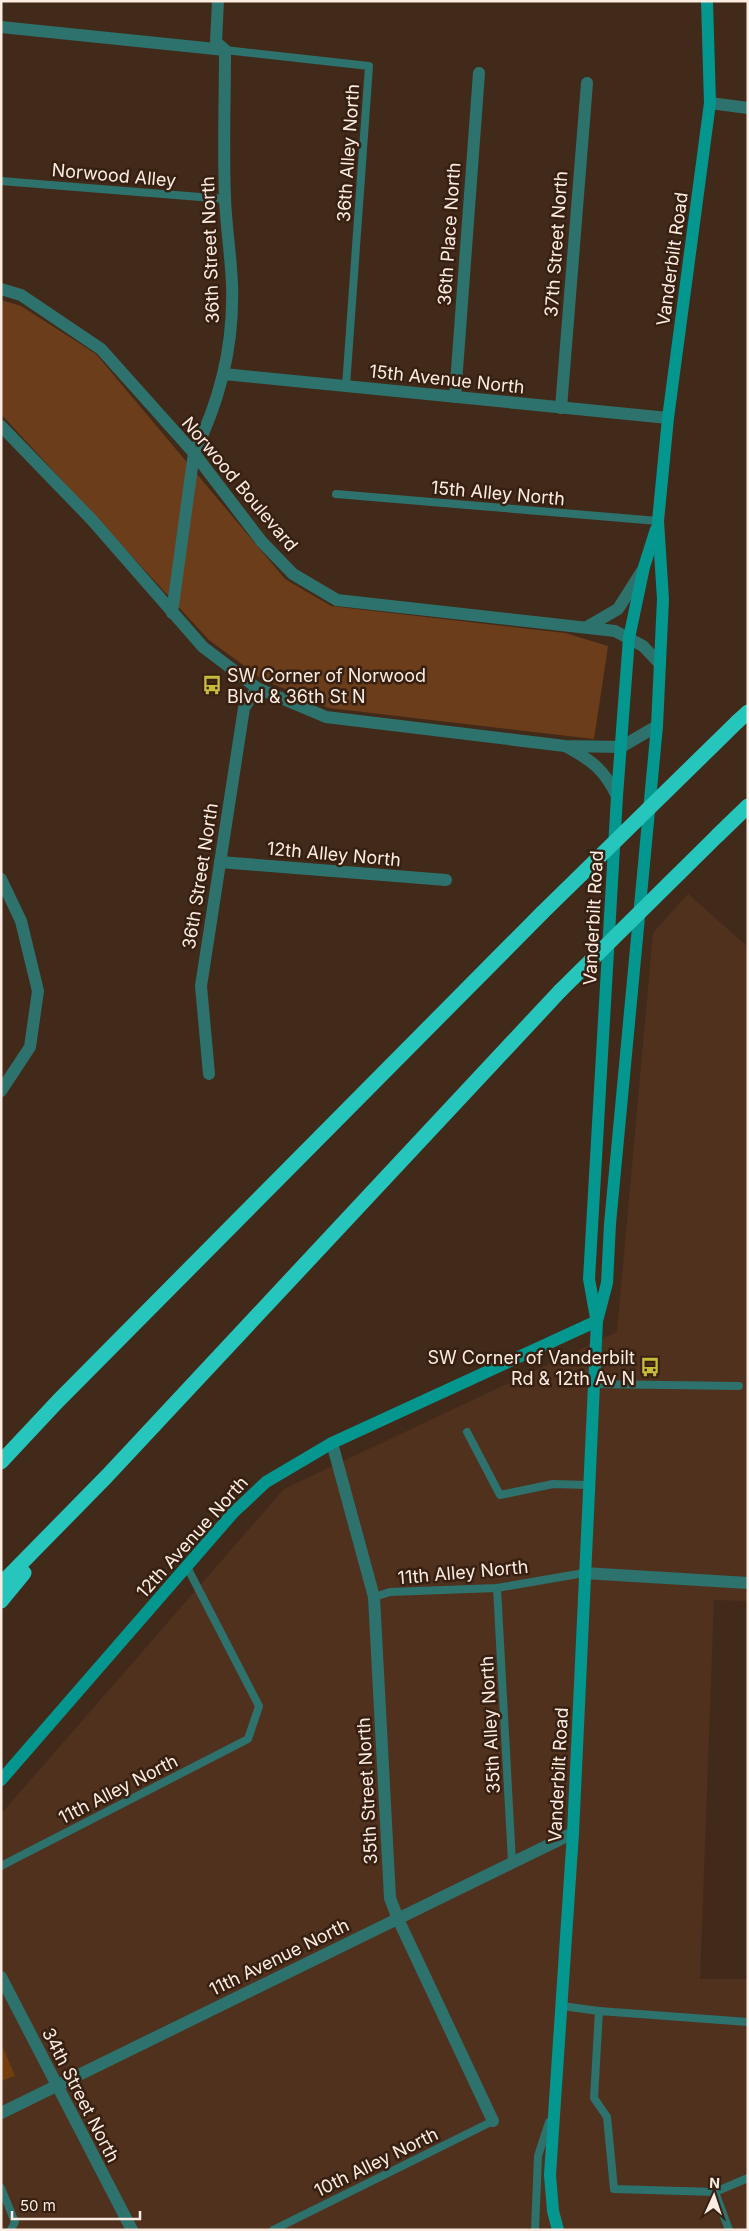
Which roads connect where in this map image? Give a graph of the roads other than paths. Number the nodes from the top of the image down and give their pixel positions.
1 (218, 1) edge
2 (707, 1) edge
3 (1, 27) edge
4 (225, 50) junction
5 (479, 73) dead end
6 (587, 83) dead end
7 (710, 103) junction
8 (748, 108) edge
9 (1, 181) edge
10 (225, 199) junction
11 (1, 289) edge
12 (224, 374) junction
13 (346, 386) junction
14 (455, 397) junction
15 (561, 408) junction
16 (668, 418) junction
17 (1, 426) edge
18 (194, 453) junction
19 (336, 494) dead end
20 (658, 521) junction
21 (644, 567) junction
22 (172, 614) junction
23 (587, 627) junction
24 (629, 638) junction
25 (660, 664) junction
26 (257, 688) junction
27 (742, 717) edge
28 (657, 726) junction
29 (565, 746) junction
30 (621, 747) junction
31 (617, 796) junction
32 (748, 806) edge
33 (220, 862) junction
34 (1, 879) edge
35 (446, 880) dead end
36 (209, 1074) dead end
37 (1, 1091) edge
38 (597, 1321) junction
39 (593, 1384) junction
40 (740, 1386) dead end
41 (58, 1401) junction
42 (467, 1432) dead end
43 (332, 1443) junction
44 (1, 1447) edge
45 (1, 1462) edge
46 (107, 1476) junction
47 (588, 1485) junction
48 (187, 1566) junction
49 (584, 1573) junction
50 (748, 1583) edge
51 (1, 1584) edge
52 (498, 1588) junction
53 (374, 1597) junction
54 (1, 1601) edge
55 (1, 1780) edge
56 (573, 1833) junction
57 (512, 1862) junction
58 (1, 1866) edge
59 (398, 1919) junction
60 (1, 1977) edge
61 (562, 2006) junction
62 (598, 2010) junction
63 (748, 2022) edge
64 (56, 2085) junction
65 (555, 2106) junction
66 (1, 2113) edge
67 (493, 2121) joint
68 (748, 2178) edge
69 (1, 2188) edge
70 (715, 2192) junction
71 (11, 2230) edge
72 (132, 2230) edge
73 (273, 2230) edge
74 (536, 2230) edge
75 (558, 2230) edge
76 (729, 2230) edge

1 - 4 street, 36th Street North
2 - 7 street, Vanderbilt Road
3 - 4 street
4 - 10 street, 36th Street North
4 - 13 lane, 36th Alley North
5 - 14 street, 36th Place North
6 - 15 street, 37th Street North
7 - 8 street
7 - 16 street, Vanderbilt Road
9 - 10 lane, Norwood Alley
10 - 12 street, 36th Street North
11 - 18 street, Norwood Boulevard
12 - 13 street, 15th Avenue North
12 - 18 street, 36th Street North
13 - 14 street, 15th Avenue North
14 - 15 street, 15th Avenue North
15 - 16 street, 15th Avenue North
16 - 20 street, Vanderbilt Road
17 - 22 street
18 - 22 street, 36th Street North
18 - 23 street, Norwood Boulevard
19 - 20 lane, 15th Alley North
20 - 21 street, Vanderbilt Road
20 - 25 street, Vanderbilt Road
21 - 23 street
21 - 24 street, Vanderbilt Road
22 - 26 street
23 - 24 street, Norwood Boulevard
24 - 25 street, Norwood Boulevard
24 - 30 street, Vanderbilt Road
25 - 28 street, Vanderbilt Road
26 - 29 street
26 - 33 street, 36th Street North
27 - 41 highway, bridge
28 - 30 street
28 - 38 street, Vanderbilt Road
29 - 30 street
29 - 31 street
30 - 31 street, Vanderbilt Road
31 - 38 street, Vanderbilt Road
32 - 46 highway, bridge
33 - 35 street, 12th Alley North
33 - 36 street, 36th Street North
34 - 37 street
38 - 39 street, Vanderbilt Road
38 - 43 street, 12th Avenue North
39 - 40 lane
39 - 47 street, Vanderbilt Road
41 - 44 highway
41 - 45 highway
42 - 47 lane
43 - 48 street, 12th Avenue North
43 - 53 street, 35th Street North
46 - 51 highway
46 - 54 highway
47 - 49 street, Vanderbilt Road
48 - 55 street, 12th Avenue North
48 - 58 lane, 11th Alley North
49 - 50 street
49 - 52 lane, 11th Alley North
49 - 56 street, Vanderbilt Road
52 - 53 lane, 11th Alley North
52 - 57 lane, 35th Alley North
53 - 59 street, 35th Street North
56 - 57 street, 11th Avenue North
56 - 61 street, Vanderbilt Road
57 - 59 street, 11th Avenue North
59 - 64 street, 11th Avenue North
59 - 67 street, 35th Street North
60 - 64 street, 34th Street North
61 - 62 lane
61 - 65 street, Vanderbilt Road
62 - 63 lane
62 - 70 lane
64 - 66 street, 11th Avenue North
64 - 72 street, 34th Street North
65 - 74 lane
65 - 75 street, Vanderbilt Road
67 - 73 lane, 10th Alley North
68 - 70 lane
69 - 71 lane
70 - 76 lane

